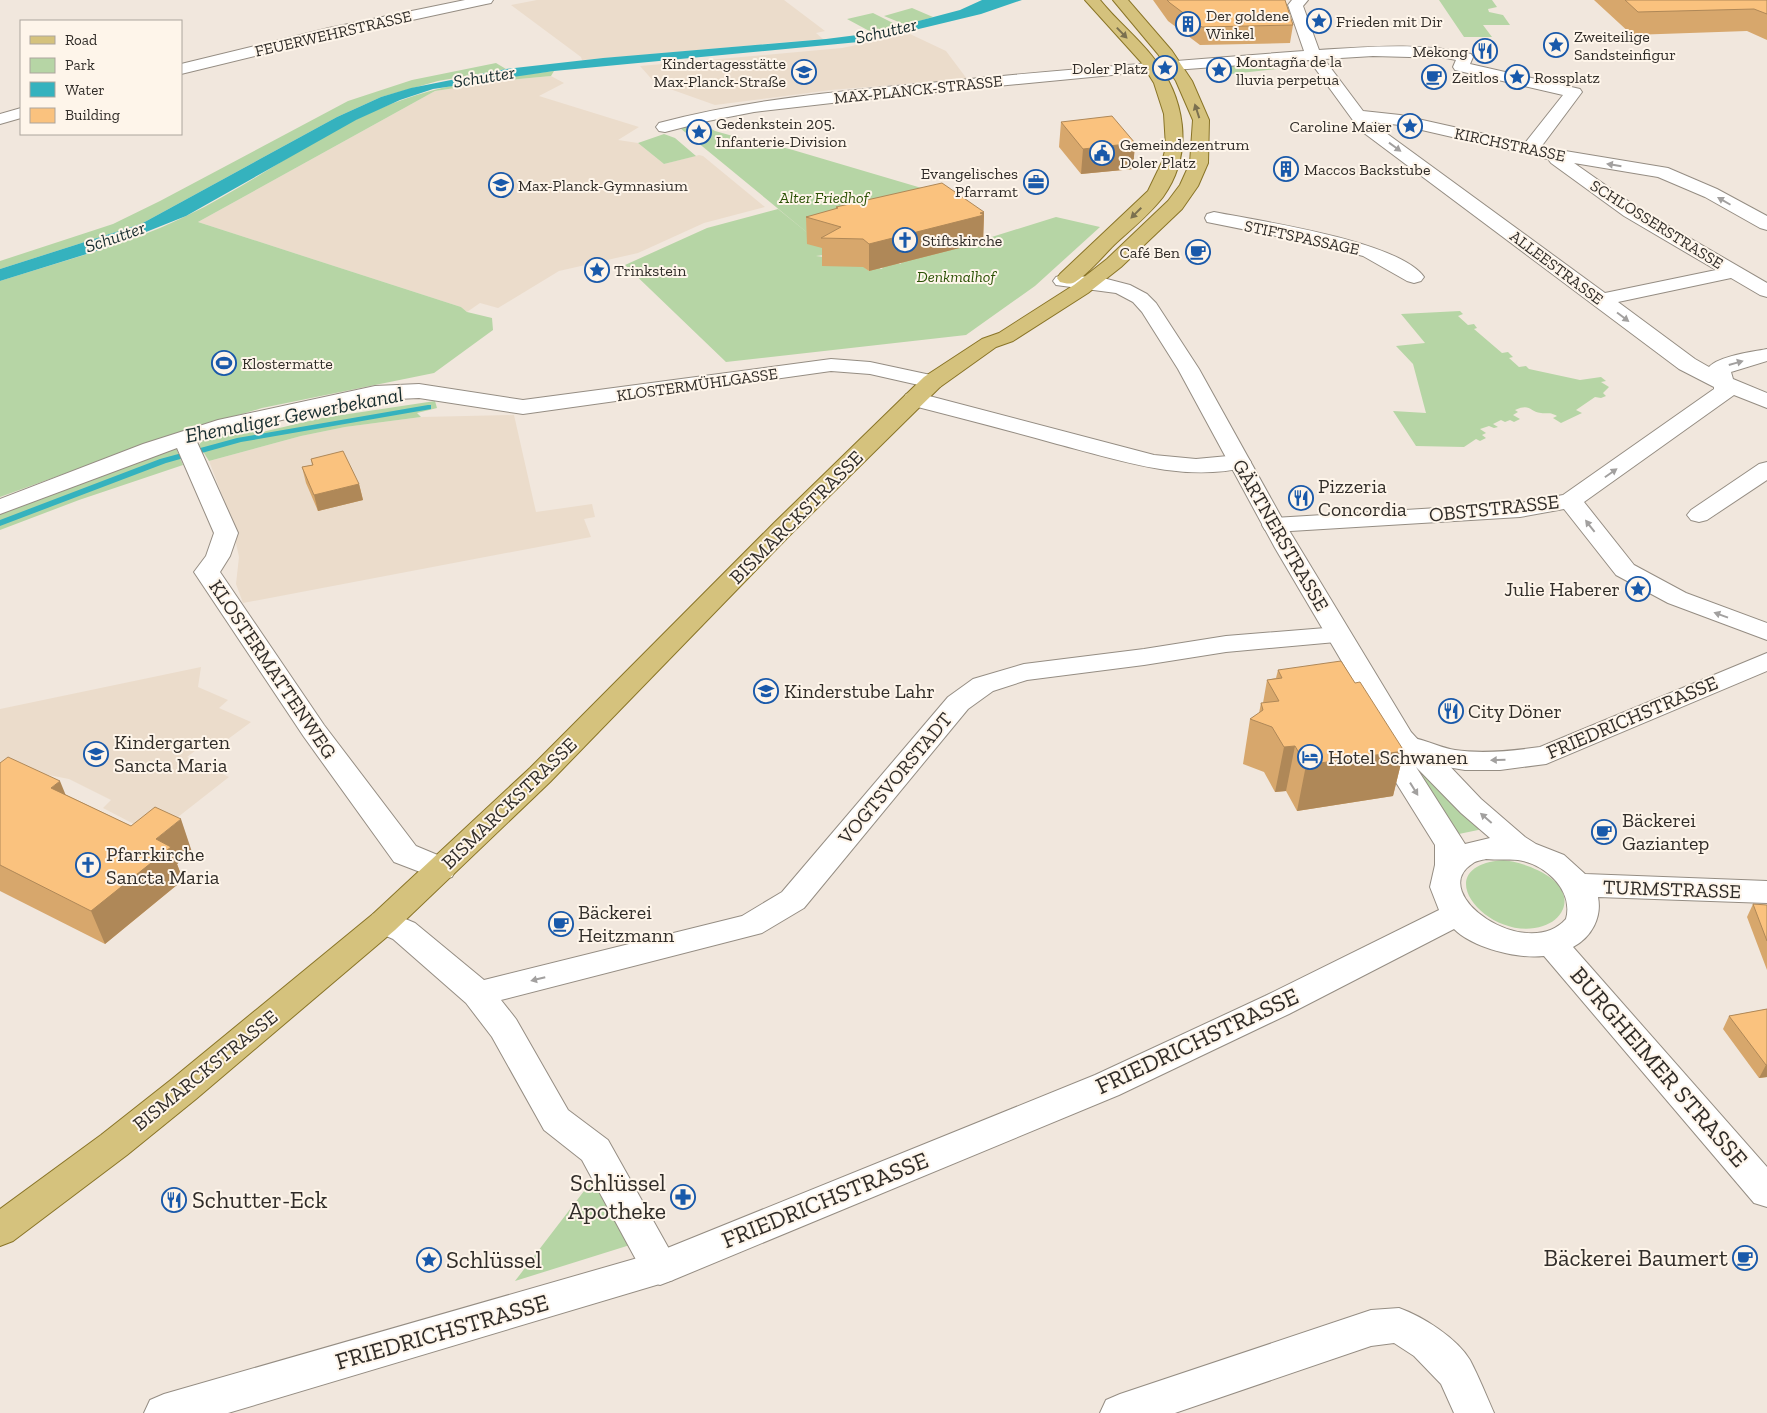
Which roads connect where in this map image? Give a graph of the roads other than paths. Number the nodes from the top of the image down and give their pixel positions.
1 (486, 0) edge
2 (1092, 0) edge
3 (1120, 0) edge
4 (1301, 0) edge
5 (1313, 55) junction
6 (1172, 64) junction
7 (1152, 66) junction
8 (182, 69) edge
9 (20, 113) edge
10 (1358, 115) junction
11 (0, 119) edge
12 (665, 127) dead end
13 (1530, 149) junction
14 (1550, 154) junction
15 (1214, 218) dead end
16 (1767, 224) edge
17 (1114, 263) junction
18 (1734, 272) junction
19 (1414, 277) dead end
20 (1078, 284) junction
21 (1767, 291) edge
22 (1132, 292) junction
23 (1600, 300) junction
24 (1160, 324) junction
25 (1767, 356) edge
26 (1723, 383) junction
27 (923, 391) junction
28 (1767, 401) edge
29 (190, 451) junction
30 (1239, 462) junction
31 (1767, 469) edge
32 (1570, 501) junction
33 (0, 507) edge
34 (1699, 515) dead end
35 (1274, 525) junction
36 (1767, 632) edge
37 (1338, 635) junction
38 (1767, 660) edge
39 (1405, 745) junction
40 (1523, 850) junction
41 (1450, 864) junction
42 (441, 869) junction
43 (1577, 885) junction
44 (1767, 892) edge
45 (1457, 914) junction
46 (384, 922) junction
47 (1551, 943) junction
48 (478, 994) junction
49 (1767, 1192) edge
50 (0, 1230) edge
51 (660, 1268) junction
52 (164, 1413) edge
53 (1120, 1413) edge
54 (1474, 1413) edge

1 - 8 street, FEUERWEHRSTRASSE
2 -> 7 main road
3 - 6 main road
4 - 5 street
5 - 6 street
5 - 10 street
5 - 13 street
6 - 7 street, MAX-PLANCK-STRASSE
17 -> 6 main road
7 - 12 street, MAX-PLANCK-STRASSE
7 -> 20 main road
9 - 11 street
10 - 13 street, KIRCHSTRASSE
10 -> 23 street, ALLEESTRASSE
13 - 14 street, KIRCHSTRASSE
16 -> 14 street, KIRCHSTRASSE
14 - 18 street, SCHLOSSERSTRASSE
15 - 19 street, STIFTSPASSAGE
17 - 20 main road
17 - 22 street, GÄRTNERSTRASSE
18 - 21 street, SCHLOSSERSTRASSE
18 - 23 street
20 - 22 street
20 - 24 street
20 - 27 main road, BISMARCKSTRASSE
22 - 24 street, GÄRTNERSTRASSE
23 -> 26 street, ALLEESTRASSE
24 - 30 street, GÄRTNERSTRASSE
26 -> 25 street, OBSTSTRASSE
26 - 28 street, ALLEESTRASSE
32 -> 26 street, OBSTSTRASSE
27 - 29 street, KLOSTERMÜHLGASSE
27 - 30 street, KLOSTERMÜHLGASSE
27 - 42 main road, BISMARCKSTRASSE
29 - 33 street
29 - 42 street, KLOSTERMATTENWEG
30 - 35 street, GÄRTNERSTRASSE
31 - 34 street
32 - 35 street, OBSTSTRASSE
36 -> 32 street
35 - 37 street, GÄRTNERSTRASSE
37 - 39 street, GÄRTNERSTRASSE
37 -> 48 street, VOGTSVORSTADT
38 -> 39 street, FRIEDRICHSTRASSE
40 -> 39 street, GÄRTNERSTRASSE
39 -> 41 street
40 - 41 street
40 - 43 street
41 - 45 street
42 - 46 main road, BISMARCKSTRASSE
43 - 44 street, TURMSTRASSE
43 - 47 street
45 - 47 street
45 - 51 street, FRIEDRICHSTRASSE
46 - 48 street
46 - 50 main road, BISMARCKSTRASSE
47 - 49 street, BURGHEIMER STRASSE
48 - 51 street
51 - 52 street, FRIEDRICHSTRASSE
53 - 54 street

